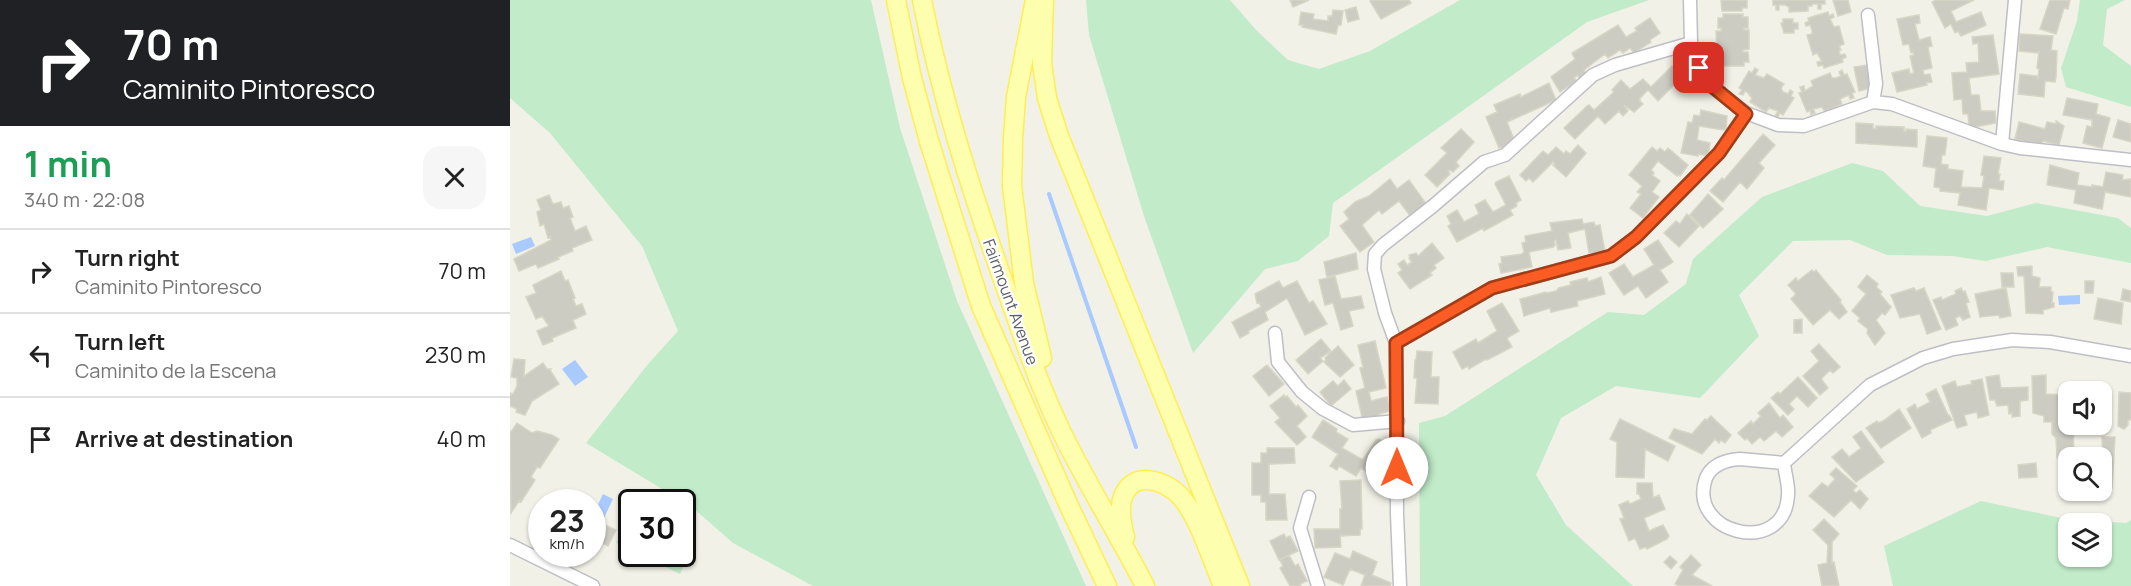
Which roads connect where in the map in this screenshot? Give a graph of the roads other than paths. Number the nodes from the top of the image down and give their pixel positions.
1 (922, 0) edge
2 (1035, 0) edge
3 (1044, 0) edge
4 (1690, 0) edge
5 (2015, 0) edge
6 (896, 5) edge
7 (1868, 15) dead end
8 (1691, 42) junction
9 (1873, 102) junction
10 (1746, 114) junction
11 (2002, 144) junction
12 (2131, 160) edge
13 (1275, 333) dead end
14 (1396, 343) junction
15 (2131, 356) edge
16 (1398, 421) junction
17 (1063, 435) junction
18 (1784, 464) junction
19 (1309, 497) dead end
20 (510, 545) edge
21 (1131, 559) junction
22 (593, 586) edge
23 (1107, 586) edge
24 (1145, 586) edge
25 (1223, 586) edge
26 (1240, 586) edge
27 (1318, 586) edge
28 (1400, 586) edge

1 - 17 main road, Fairmount Avenue
2 - 17 main road
3 - 26 main road
4 - 8 street
5 - 11 street
6 - 23 main road, Fairmount Avenue
7 - 9 street
8 - 10 street
8 - 14 street
9 - 10 street
9 - 11 street
10 - 14 street
11 - 12 street
13 - 16 street
14 - 16 street
15 - 18 street
16 - 28 street
17 - 21 main road, Fairmount Avenue
18 - 18 street
19 - 27 street
20 - 22 street
21 - 24 main road, Fairmount Avenue
21 - 25 main road

